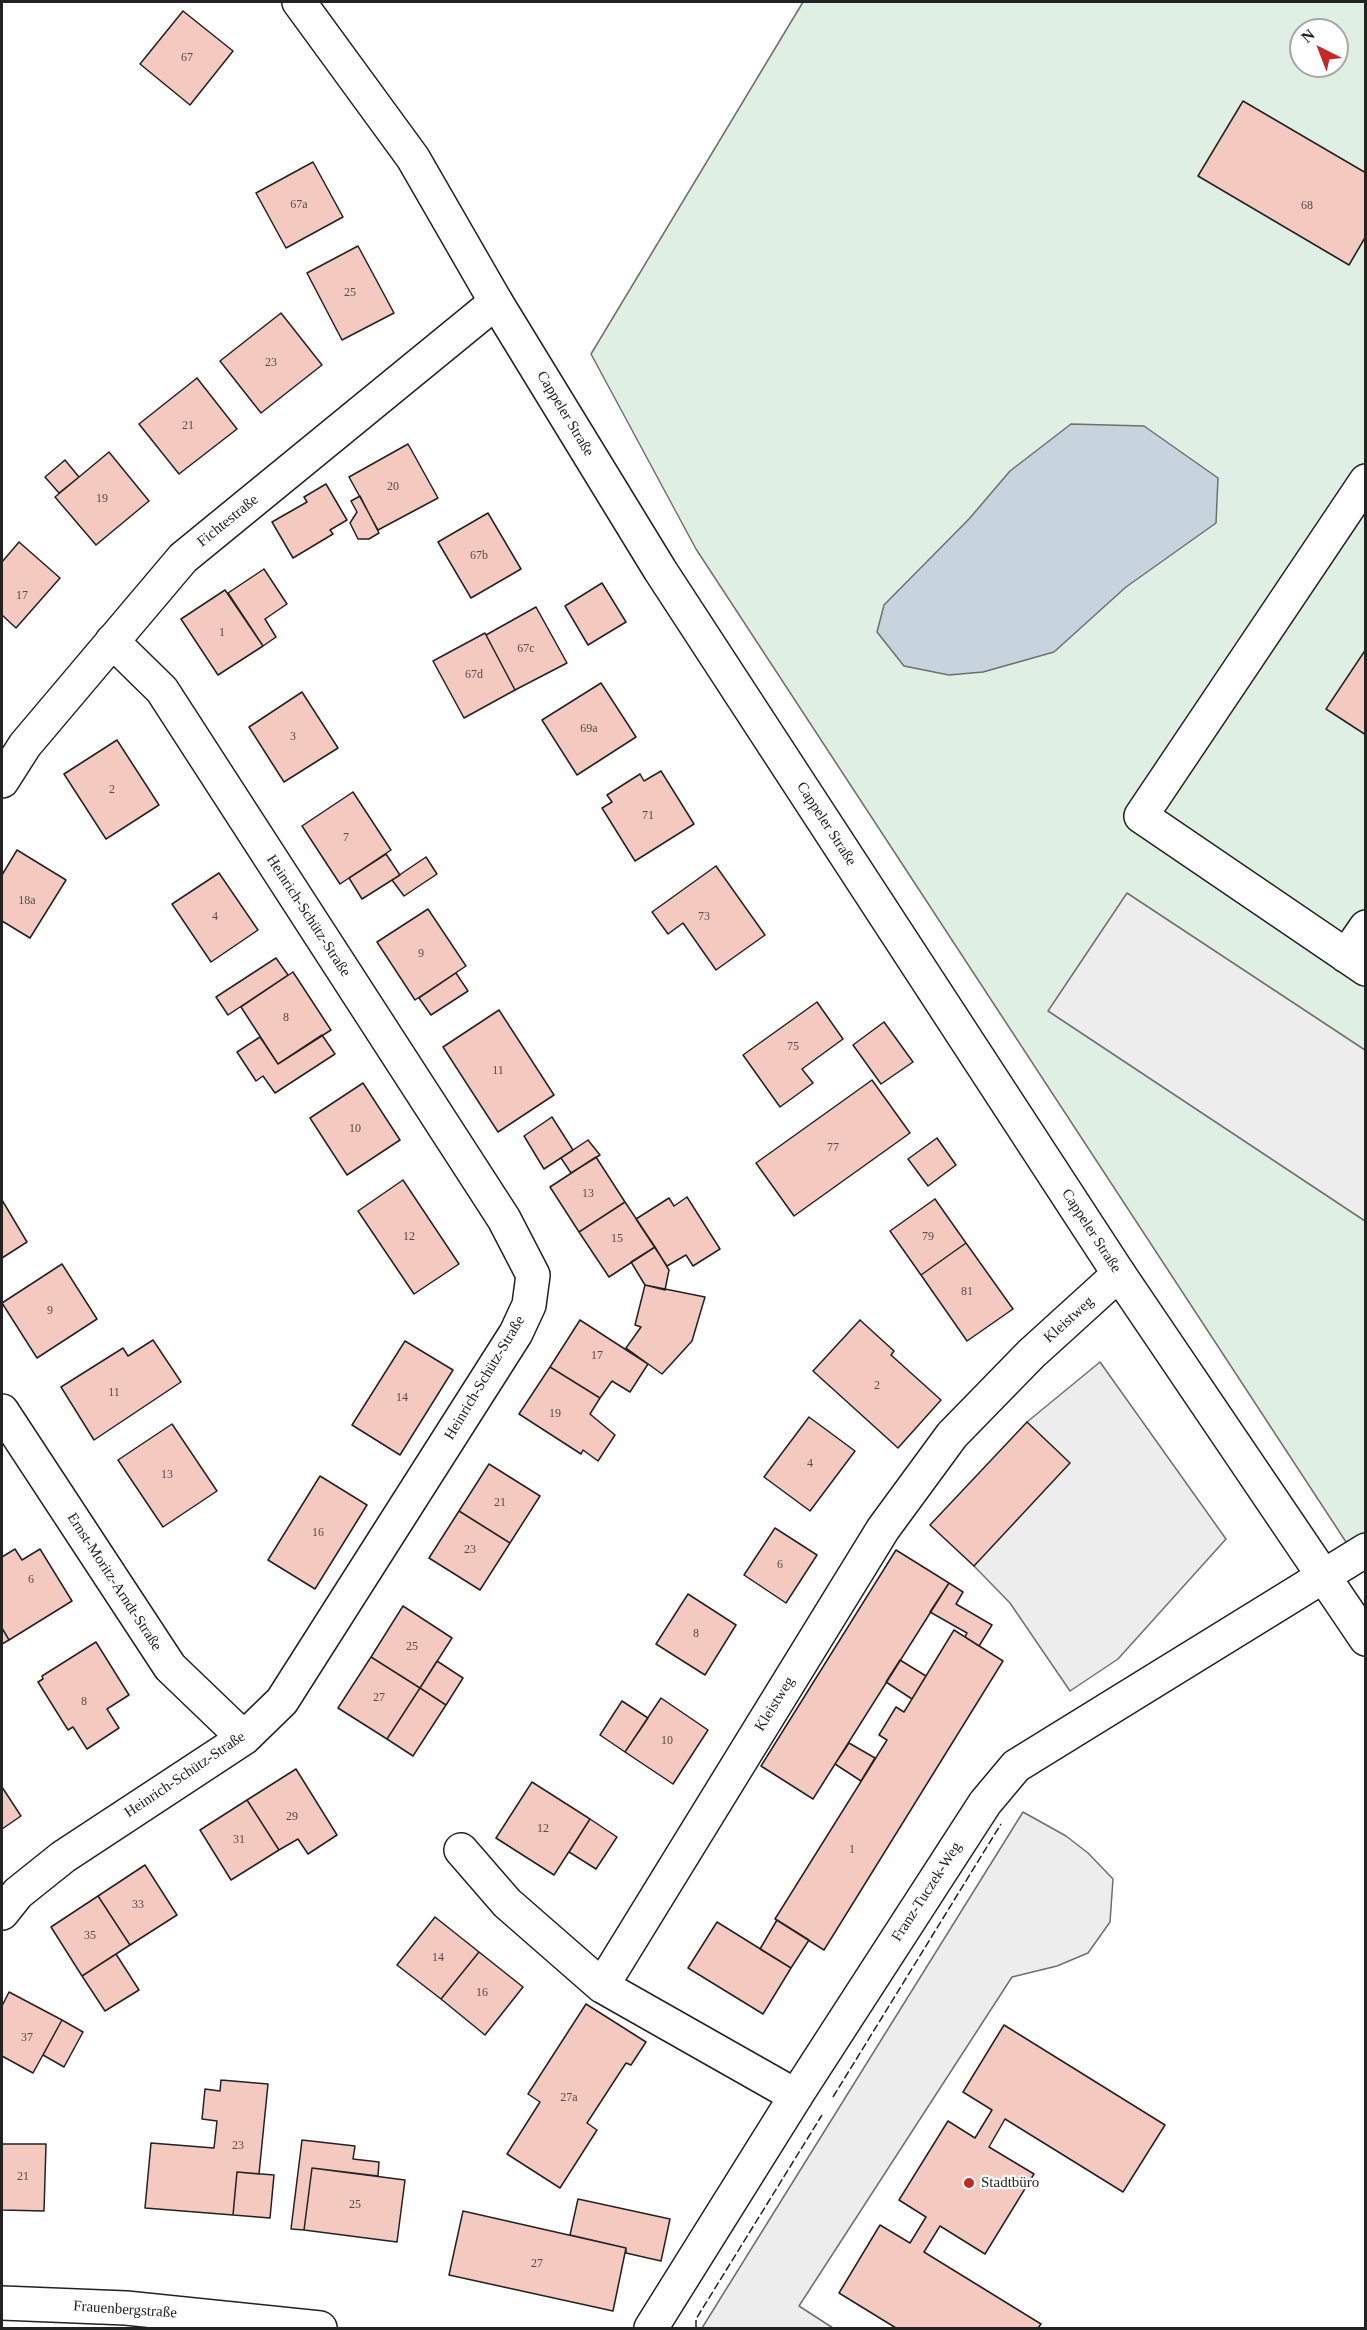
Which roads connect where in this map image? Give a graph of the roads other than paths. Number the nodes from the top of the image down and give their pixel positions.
1 (299, 2) edge
2 (496, 302) junction
3 (1365, 481) edge
4 (112, 641) junction
5 (2, 781) edge
6 (1365, 927) edge
7 (1356, 962) edge
8 (1119, 1274) junction
9 (2, 1411) edge
10 (1365, 1550) edge
11 (1324, 1574) junction
12 (1365, 1639) edge
13 (244, 1738) junction
14 (461, 1850) dead end
15 (2, 1913) edge
16 (602, 1986) junction
17 (796, 2096) junction
18 (2, 2303) edge
19 (320, 2328) edge
20 (651, 2328) edge

1 - 2 street, Cappeler Straße
2 - 4 street, Fichtestraße
2 - 8 street, Cappeler Straße
3 - 7 street
4 - 5 street, Fichtestraße
4 - 13 street, Heinrich-Schütz-Straße
6 - 7 street
8 - 11 street, Cappeler Straße
8 - 16 street, Kleistweg
9 - 13 street, Ernst-Moritz-Arndt-Straße
10 - 11 street, Franz-Tuczek-Weg
11 - 12 street, Cappeler Straße
11 - 17 street, Franz-Tuczek-Weg
13 - 15 street, Heinrich-Schütz-Straße
14 - 16 street
16 - 17 street
17 - 20 street, Franz-Tuczek-Weg
18 - 19 street, Frauenbergstraße

